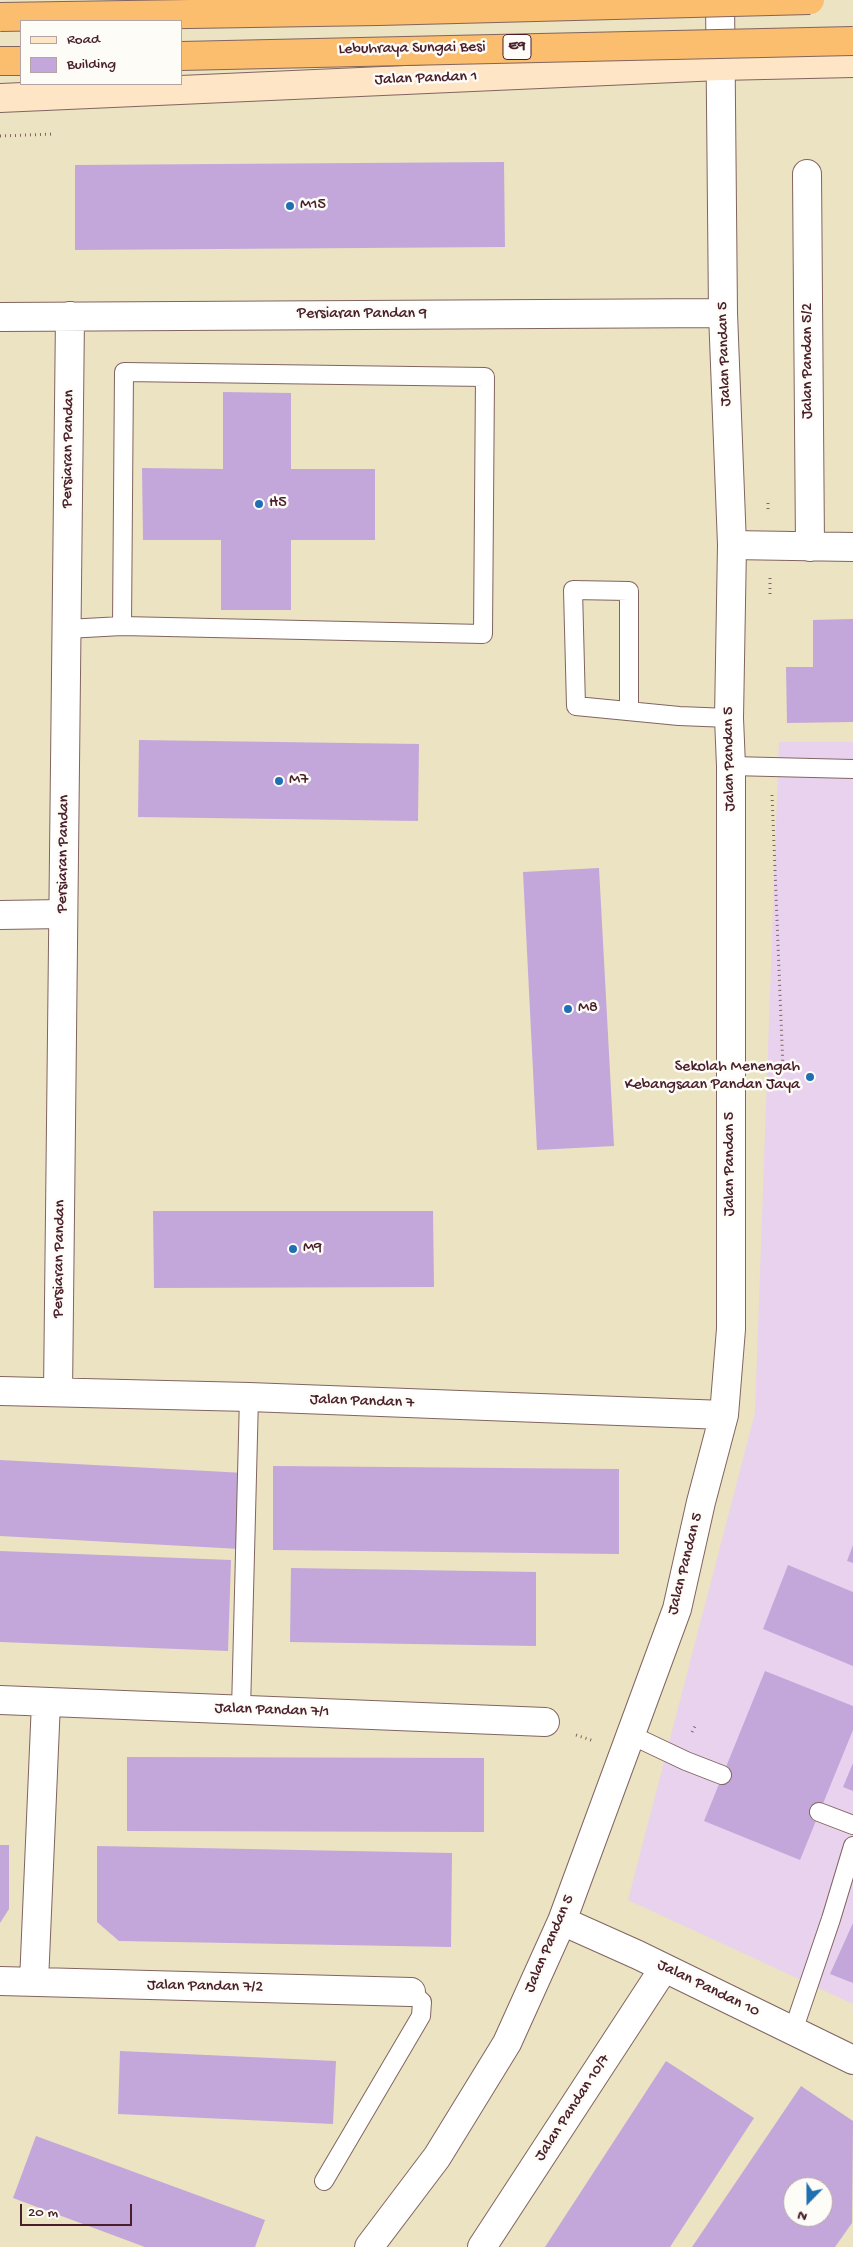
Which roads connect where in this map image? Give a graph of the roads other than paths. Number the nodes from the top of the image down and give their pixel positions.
1 (154, 0) edge
2 (720, 0) edge
3 (810, 0) edge
4 (0, 17) edge
5 (158, 20) edge
6 (853, 41) edge
7 (182, 56) edge
8 (20, 61) edge
9 (0, 62) edge
10 (853, 63) edge
11 (720, 66) junction
12 (137, 88) edge
13 (0, 98) edge
14 (807, 174) dead end
15 (723, 313) junction
16 (0, 316) edge
17 (70, 316) junction
18 (732, 545) junction
19 (810, 547) junction
20 (853, 547) edge
21 (122, 626) junction
22 (66, 629) junction
23 (629, 711) junction
24 (729, 718) junction
25 (731, 766) junction
26 (853, 769) edge
27 (63, 914) junction
28 (0, 915) edge
29 (0, 1391) edge
30 (58, 1392) junction
31 (249, 1397) junction
32 (724, 1415) junction
33 (0, 1700) edge
34 (46, 1702) junction
35 (241, 1710) junction
36 (545, 1722) dead end
37 (631, 1735) junction
38 (722, 1775) dead end
39 (820, 1812) dead end
40 (853, 1825) edge
41 (853, 1846) edge
42 (562, 1921) junction
43 (664, 1968) junction
44 (0, 1981) edge
45 (34, 1982) junction
46 (411, 1992) joint
47 (792, 2031) junction
48 (853, 2060) edge
49 (324, 2181) dead end
50 (369, 2247) edge
51 (482, 2247) edge

1 - 5 main road
2 - 11 street, Jalan Pandan 5
3 - 4 highway, bridge
6 - 7 highway, Lebuhraya Sungai Besi / E9, bridge
8 - 9 highway
10 - 11 main road, Jalan Pandan 1
11 - 12 main road, Jalan Pandan 1
11 - 15 street, Jalan Pandan 5
12 - 13 main road, Jalan Pandan 1
14 - 19 street, Jalan Pandan 5/2
15 - 17 street, Persiaran Pandan 9
15 - 18 street, Jalan Pandan 5
16 - 17 street, Persiaran Pandan 9
17 - 22 street, Persiaran Pandan
18 - 19 street
18 - 24 street, Jalan Pandan 5
19 - 20 street
21 - 21 lane
21 - 22 lane
22 - 27 street, Persiaran Pandan
23 - 23 lane
23 - 24 lane
24 - 25 street, Jalan Pandan 5
25 - 26 lane
25 - 32 street, Jalan Pandan 5
27 - 28 street
27 - 30 street, Persiaran Pandan
29 - 30 street, Jalan Pandan 7
30 - 31 street, Jalan Pandan 7
31 - 32 street, Jalan Pandan 7
31 - 35 lane
32 - 37 street, Jalan Pandan 5
33 - 34 street, Jalan Pandan 7/1
34 - 35 street, Jalan Pandan 7/1
34 - 45 street
35 - 36 street, Jalan Pandan 7/1
37 - 38 lane
37 - 42 street, Jalan Pandan 5
39 - 40 lane
41 - 47 lane
42 - 43 street, Jalan Pandan 10
42 - 50 street, Jalan Pandan 5
43 - 47 street, Jalan Pandan 10
43 - 51 street, Jalan Pandan 10/7
44 - 45 street, Jalan Pandan 7/2
45 - 46 street, Jalan Pandan 7/2
46 - 49 lane
47 - 48 street, Jalan Pandan 10

